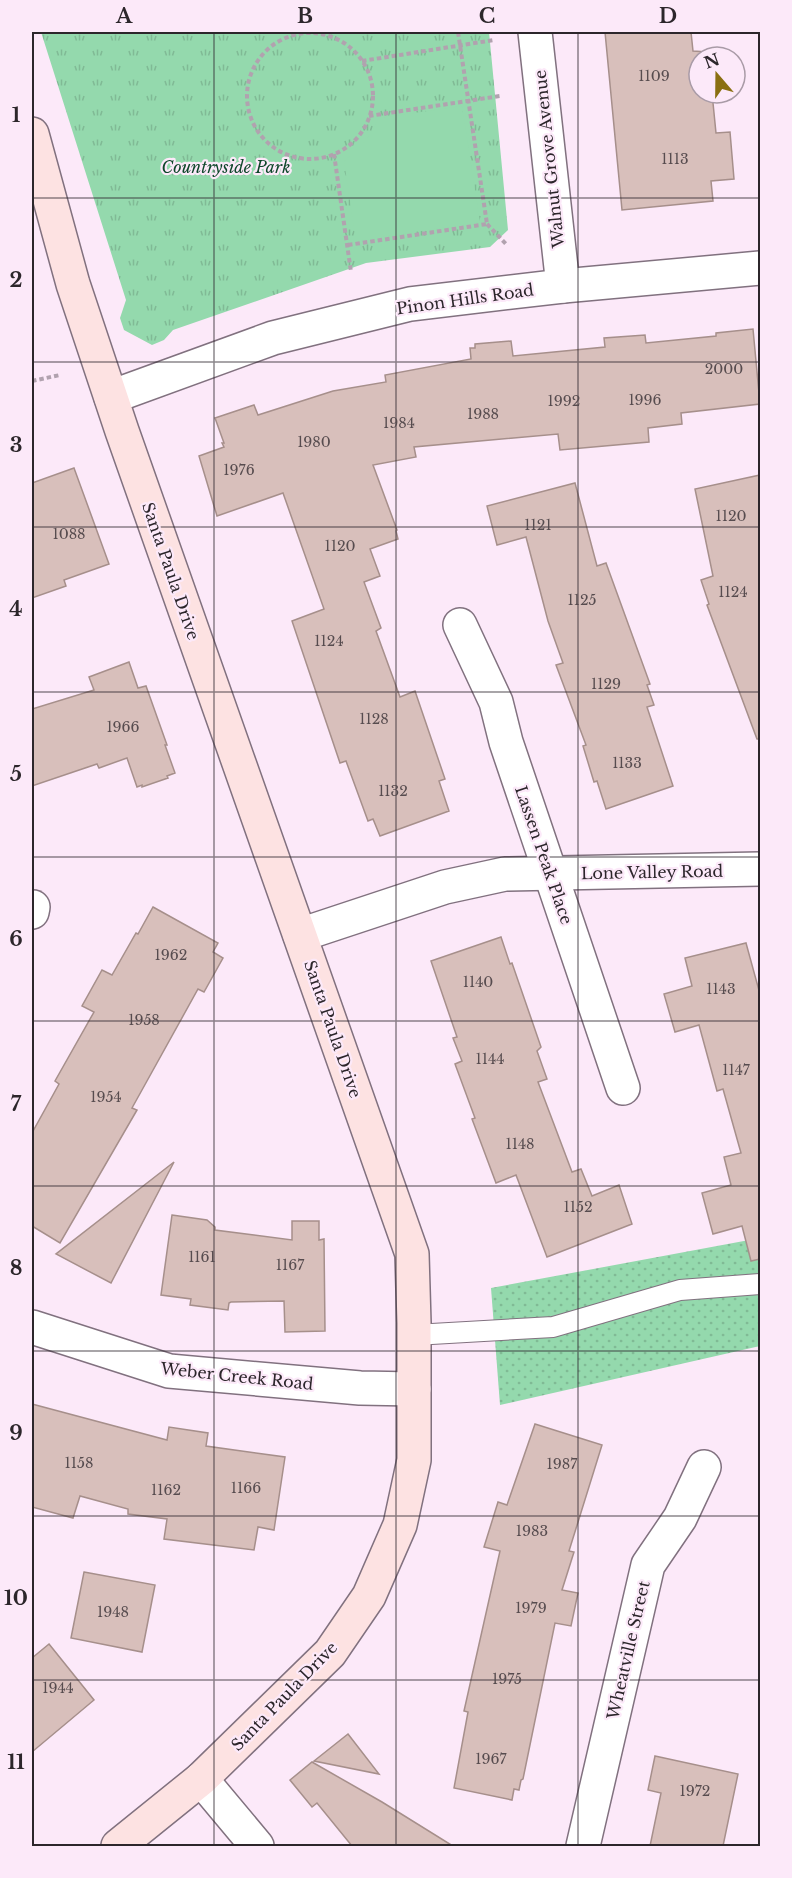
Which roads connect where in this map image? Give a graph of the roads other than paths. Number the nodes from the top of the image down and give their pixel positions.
1 (535, 32) edge
2 (32, 134) edge
3 (760, 268) edge
4 (563, 286) junction
5 (111, 397) junction
6 (460, 625) dead end
7 (760, 869) edge
8 (550, 874) junction
9 (300, 935) junction
10 (623, 1088) dead end
11 (760, 1284) edge
12 (32, 1327) edge
13 (414, 1335) junction
14 (414, 1389) junction
15 (704, 1467) dead end
16 (201, 1779) junction
17 (118, 1846) edge
18 (257, 1846) edge
19 (583, 1846) edge

1 - 4 street, Walnut Grove Avenue
2 - 5 street, Santa Paula Drive
3 - 4 street, Pinon Hills Road
4 - 5 street, Pinon Hills Road
5 - 9 street, Santa Paula Drive
6 - 8 street, Lassen Peak Place
7 - 8 street, Lone Valley Road
8 - 9 street, Lone Valley Road
8 - 10 street, Lassen Peak Place
9 - 13 street, Santa Paula Drive
11 - 13 lane
12 - 14 street, Weber Creek Road
13 - 14 street, Santa Paula Drive
14 - 16 street, Santa Paula Drive
15 - 19 street, Wheatville Street
16 - 17 street, Santa Paula Drive
16 - 18 street

